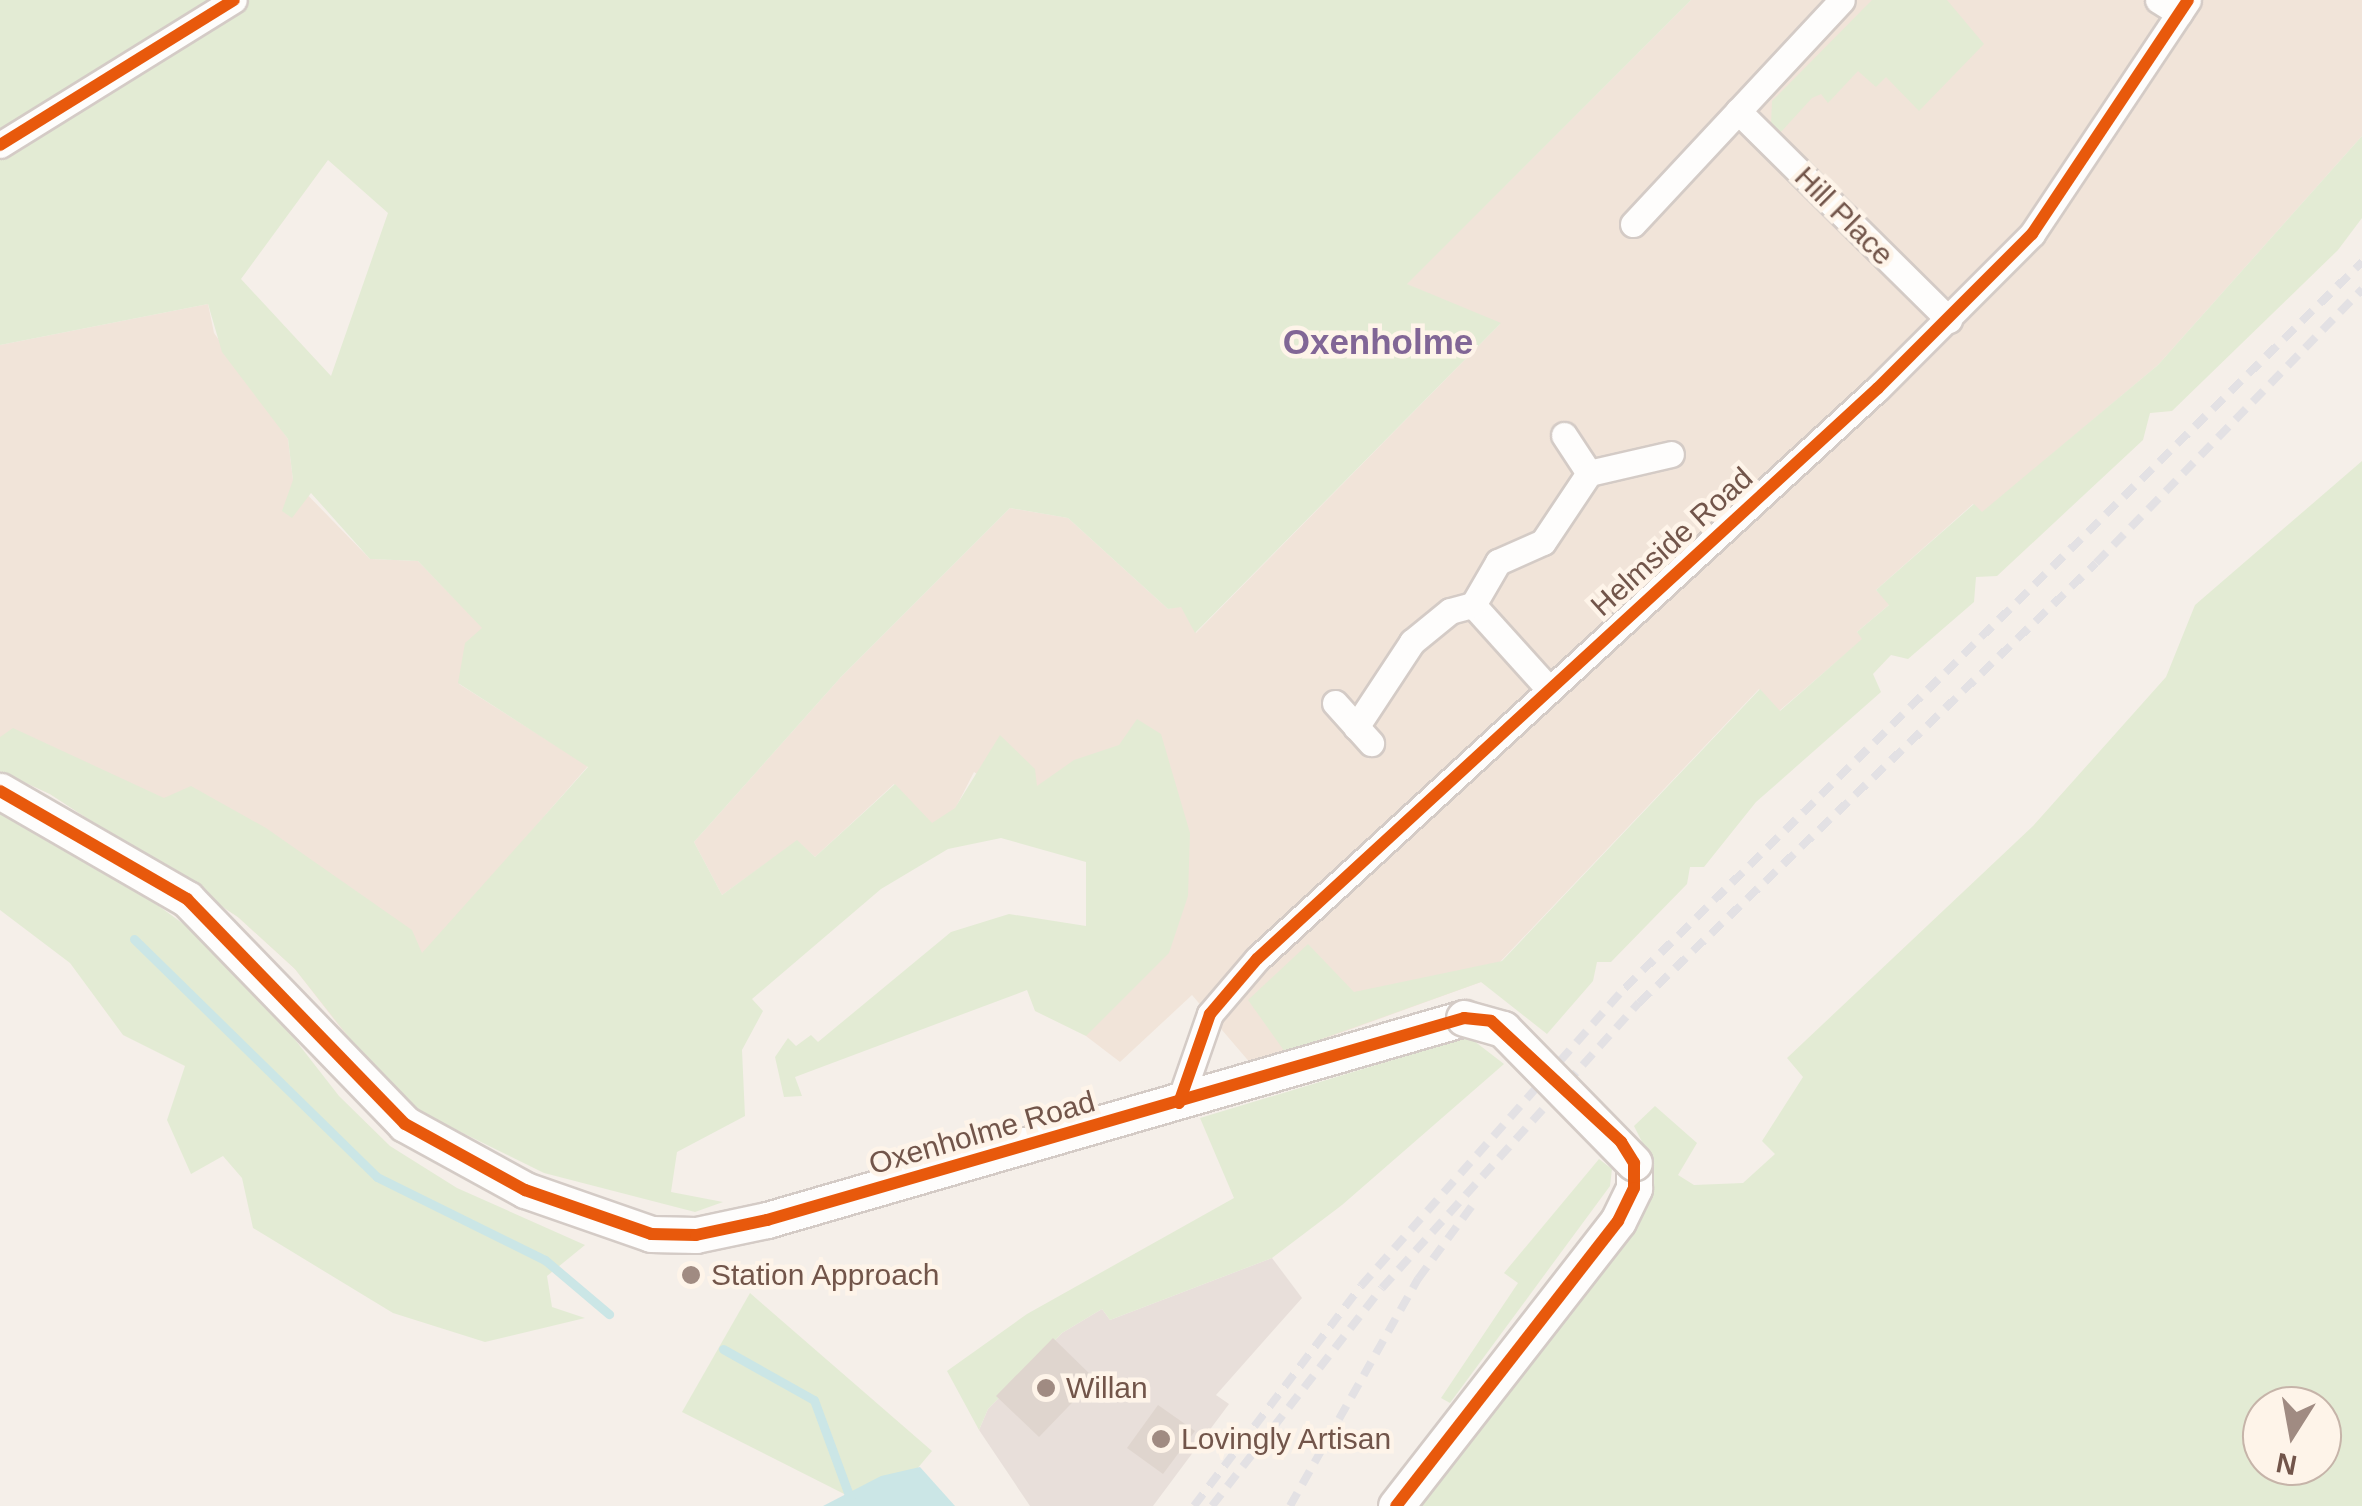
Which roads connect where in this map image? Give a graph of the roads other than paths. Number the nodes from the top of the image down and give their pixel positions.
1 (234, 0) edge
2 (1842, 0) edge
3 (2175, 4) edge
4 (1738, 111) junction
5 (0, 146) edge
6 (1633, 224) dead end
7 (1948, 320) junction
8 (1564, 435) dead end
9 (1671, 454) dead end
10 (1589, 473) junction
11 (1473, 606) junction
12 (1548, 688) junction
13 (1335, 704) dead end
14 (0, 791) edge
15 (1179, 1103) junction
16 (1396, 1506) edge

1 - 5 street
2 - 4 street
3 - 7 street, Helmside Road
4 - 6 street
4 - 7 street, Hill Place
7 - 12 street, Helmside Road
8 - 10 street
9 - 10 street
10 - 11 street
11 - 12 street
11 - 13 street
12 - 15 street, Helmside Road
14 - 15 main road, Oxenholme Road
15 - 16 main road, Oxenholme Road, bridge

